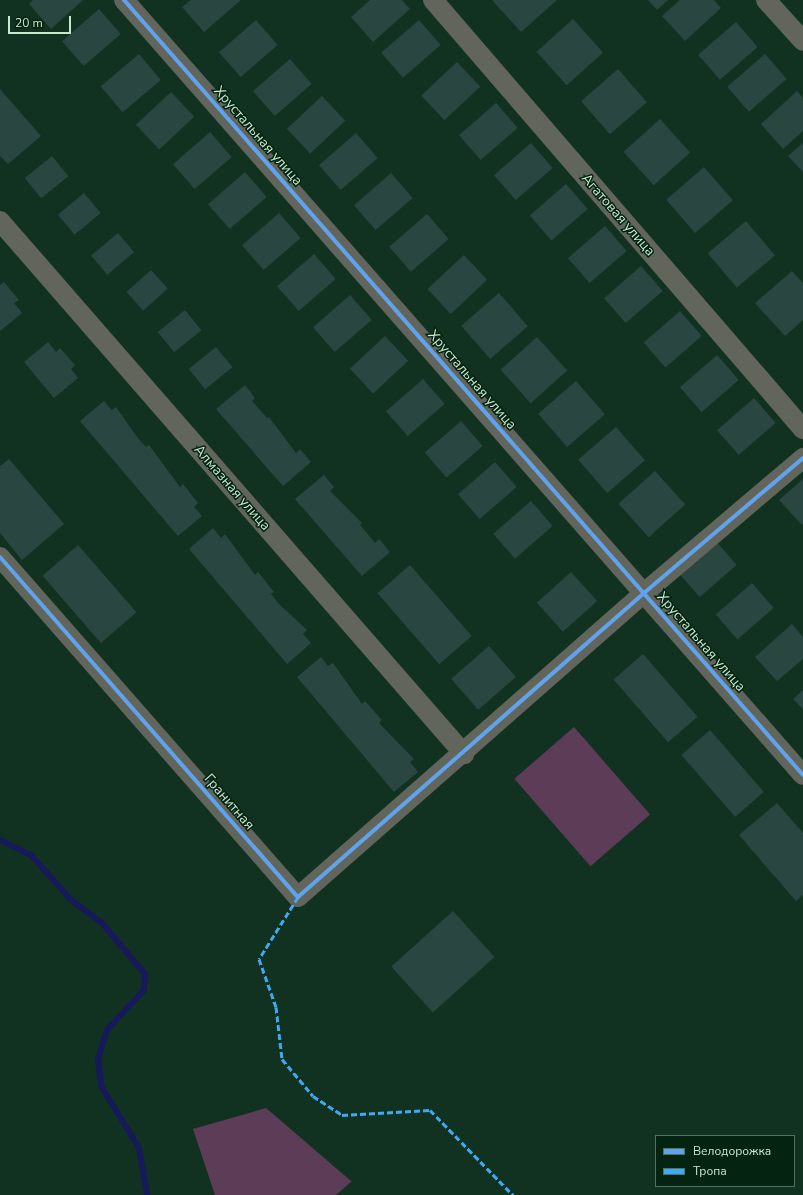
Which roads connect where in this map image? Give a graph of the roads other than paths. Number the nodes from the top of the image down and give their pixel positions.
1 (124, 0) edge
2 (433, 0) edge
3 (766, 0) edge
4 (799, 30) edge
5 (0, 221) edge
6 (803, 429) edge
7 (803, 458) edge
8 (0, 557) edge
9 (644, 593) junction
10 (464, 754) junction
11 (803, 775) edge

1 - 9 street, Хрустальная улица
2 - 6 street, Агатовая улица
3 - 4 street
5 - 10 street, Алмазная улица
7 - 9 street
8 - 10 street, Гранитная
9 - 10 street
9 - 11 street, Хрустальная улица

